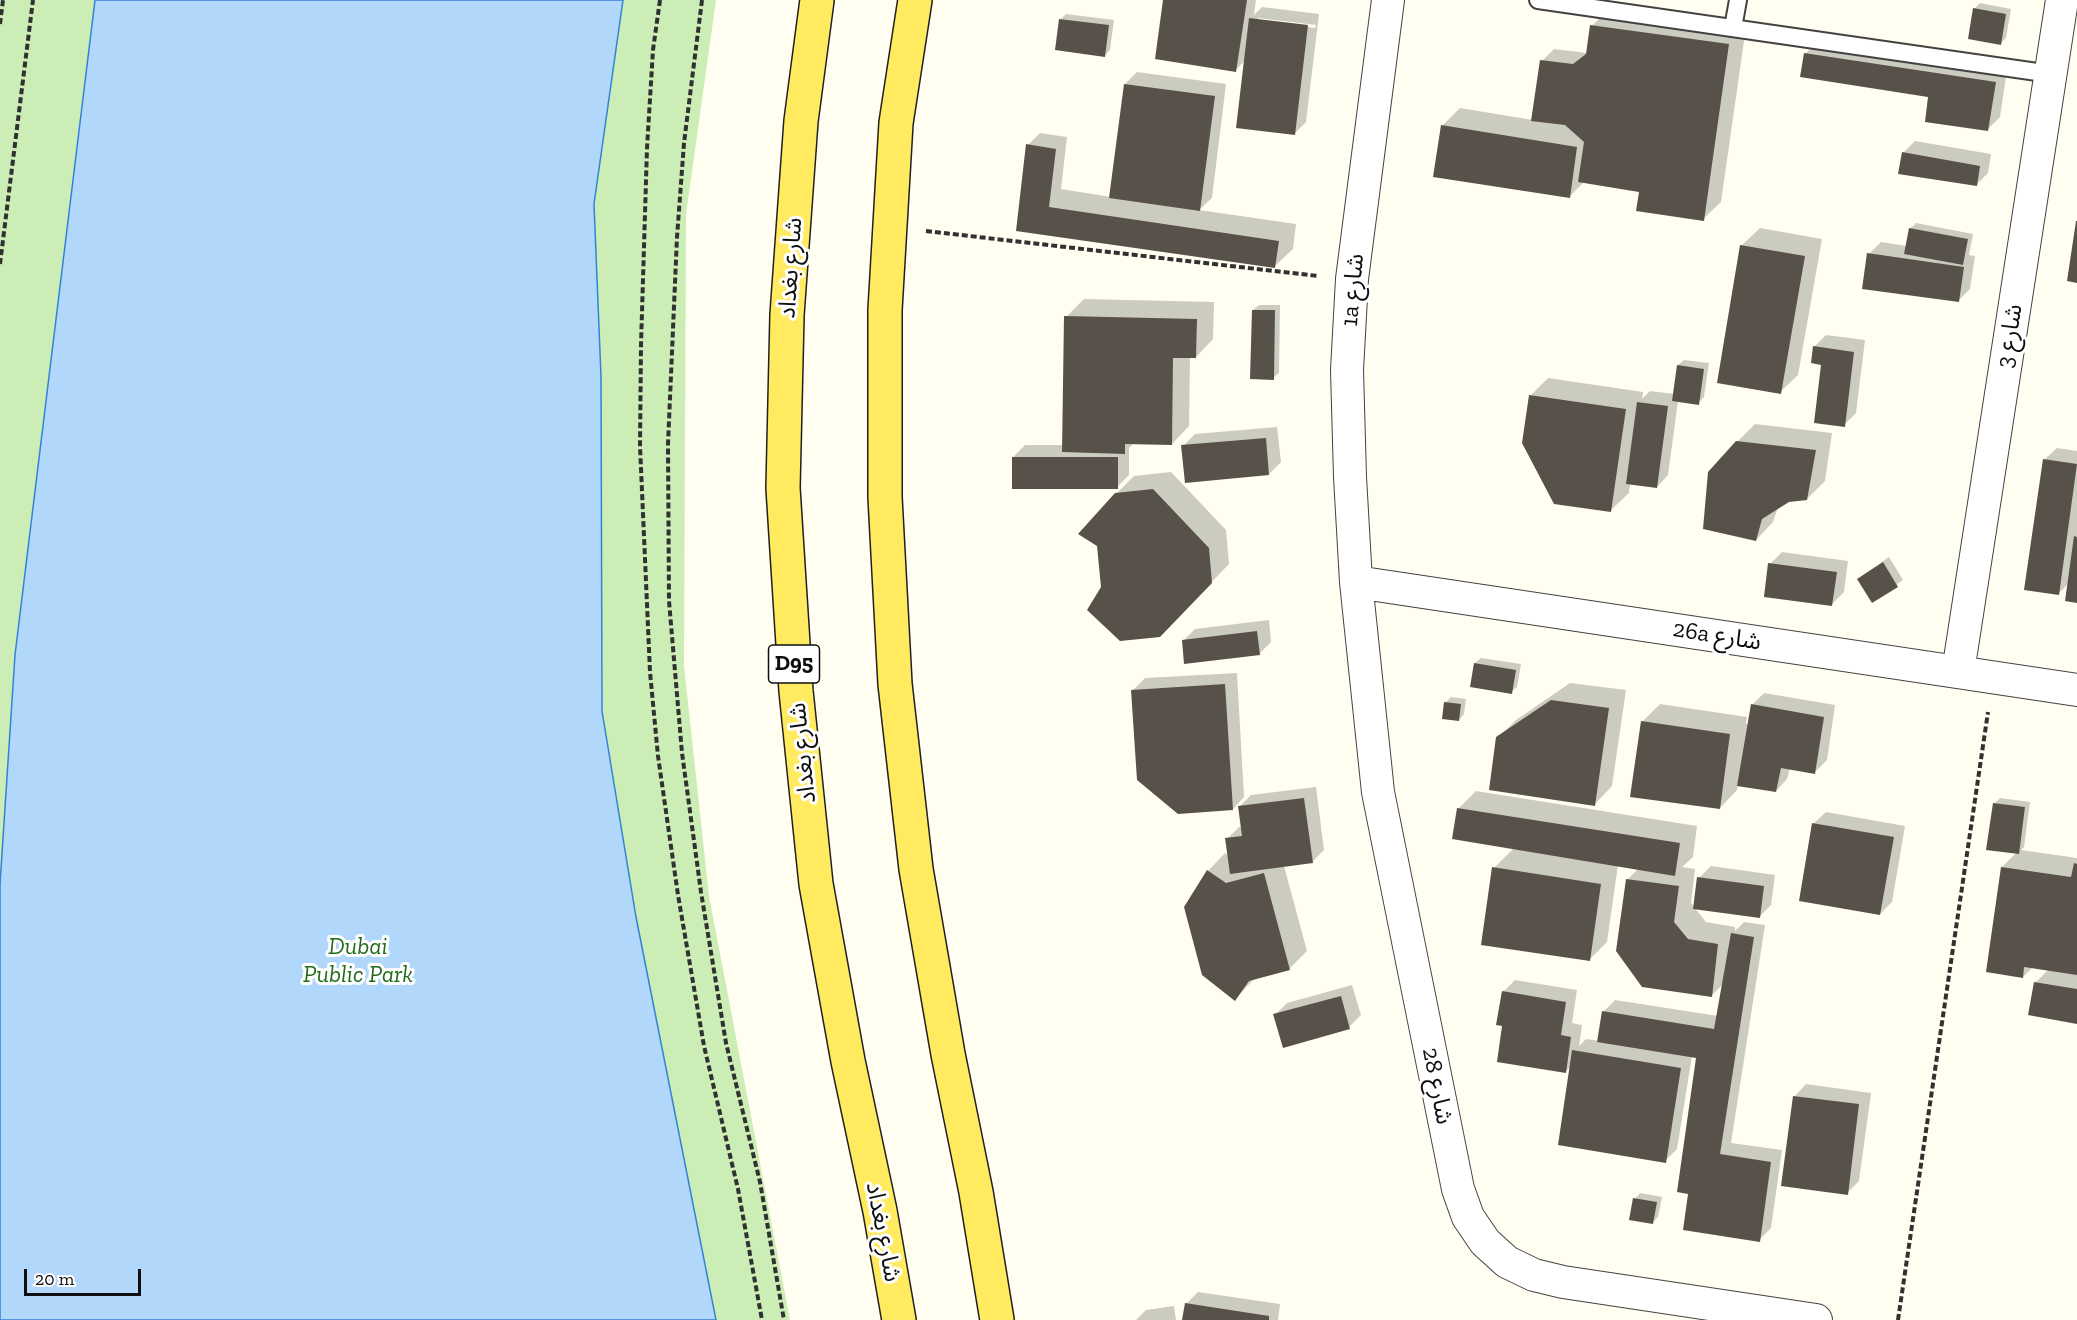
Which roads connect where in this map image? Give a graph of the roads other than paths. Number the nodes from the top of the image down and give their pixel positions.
1 (817, 0) edge
2 (915, 0) edge
3 (1388, 0) edge
4 (1538, 0) edge
5 (1738, 0) edge
6 (2062, 0) edge
7 (1733, 28) junction
8 (2050, 74) junction
9 (1356, 582) junction
10 (1958, 672) junction
11 (2077, 690) edge
12 (900, 1320) edge
13 (997, 1320) edge
14 (1816, 1320) edge

1 - 12 main road, شارع بغداد / D95
2 - 13 main road
3 - 9 street, 1a شارع
4 - 7 lane
5 - 7 lane
6 - 8 street, شارع 3
7 - 8 lane
8 - 10 street, شارع 3
9 - 10 street, 26a شارع
9 - 14 street, شارع 28
10 - 11 street, 26a شارع

